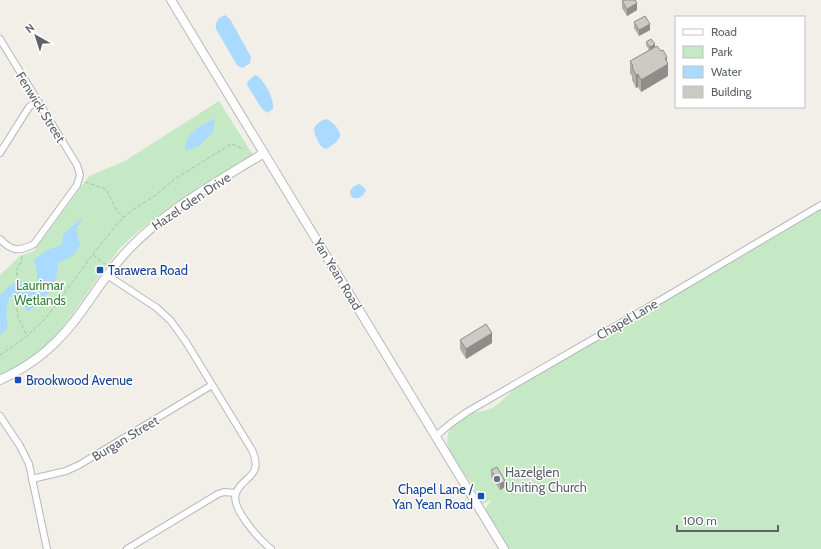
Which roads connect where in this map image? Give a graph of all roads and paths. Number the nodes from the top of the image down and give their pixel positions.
1 (171, 0) edge
2 (0, 39) edge
3 (37, 101) junction
4 (244, 149) dead end
5 (0, 153) edge
6 (264, 153) junction
7 (79, 178) junction
8 (821, 205) edge
9 (124, 218) junction
10 (0, 239) edge
11 (19, 250) junction
12 (93, 254) junction
13 (109, 272) junction
14 (27, 336) junction
15 (0, 355) edge
16 (10, 375) junction
17 (0, 380) edge
18 (0, 384) edge
19 (212, 385) junction
20 (0, 416) edge
21 (436, 436) junction
22 (32, 479) junction
23 (236, 493) junction
24 (47, 549) edge
25 (128, 549) edge
26 (271, 549) edge
27 (504, 549) edge

1 - 6 main road, Yan Yean Road
2 - 3 street, Fenwick Street
3 - 5 street
3 - 7 street, Fenwick Street
4 - 9 path
6 - 13 main road, Hazel Glen Drive
6 - 21 main road, Yan Yean Road
7 - 9 path
7 - 11 street
8 - 21 street, Chapel Lane
9 - 12 path
10 - 11 street
11 - 14 path
12 - 13 path
12 - 14 path
13 - 16 main road, Hazel Glen Drive
13 - 19 street
14 - 15 path
16 - 17 main road, Hazel Glen Drive
16 - 18 main road, Hazel Glen Drive
19 - 22 street, Burgan Street
19 - 23 street
20 - 22 street
21 - 27 main road, Yan Yean Road
22 - 24 street
23 - 25 street
23 - 26 street

